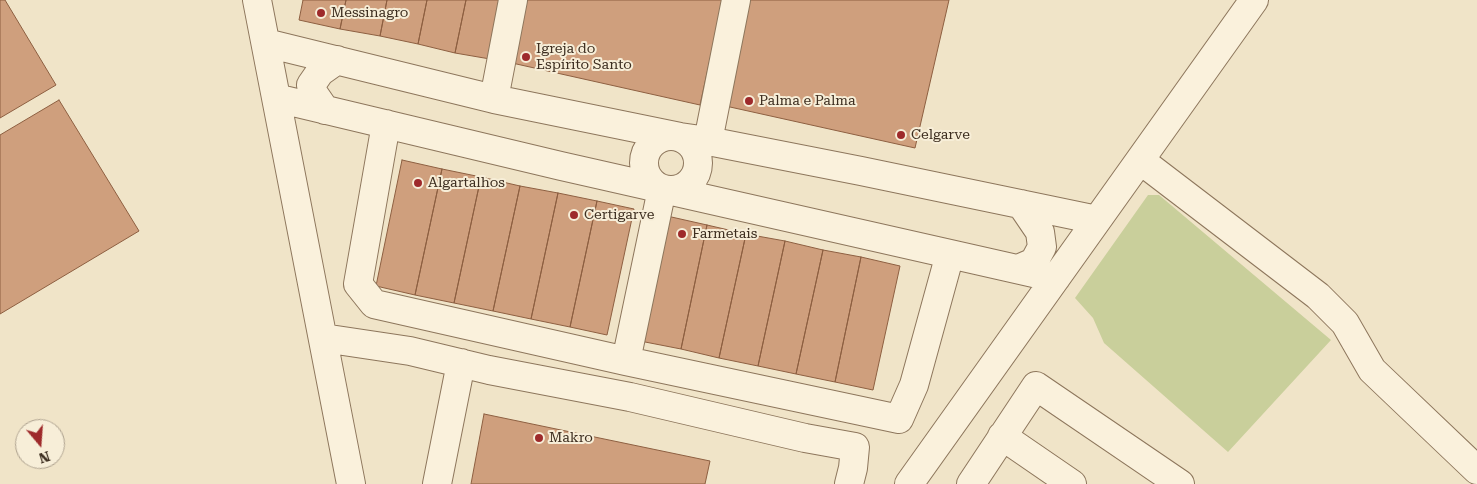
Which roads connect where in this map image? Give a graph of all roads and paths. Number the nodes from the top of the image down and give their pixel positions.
1 (257, 0) edge
2 (513, 0) edge
3 (736, 0) edge
4 (1254, 0) edge
5 (266, 43) junction
6 (337, 60) junction
7 (276, 98) junction
8 (494, 98) junction
9 (326, 110) junction
10 (386, 124) junction
11 (680, 137) junction
12 (708, 141) junction
13 (1140, 160) junction
14 (662, 189) junction
15 (1022, 204) junction
16 (1097, 220) junction
17 (950, 254) junction
18 (1018, 269) junction
19 (1056, 278) junction
20 (323, 338) junction
21 (626, 361) junction
22 (461, 363) junction
23 (1002, 436) junction
24 (1477, 470) edge
25 (351, 484) edge
26 (437, 484) edge
27 (850, 484) edge
28 (909, 484) edge
29 (971, 484) edge
30 (1072, 484) edge
31 (1180, 484) edge

1 - 5 street
2 - 8 street
3 - 12 street
4 - 13 street
5 - 6 street
5 - 7 street
6 - 8 street
6 - 9 street
7 - 9 street
7 - 20 street
8 - 11 street
9 - 10 street
10 - 14 street
10 - 21 street
11 - 12 street
11 - 14 street
11 - 14 street
12 - 15 street
13 - 16 street
13 - 24 street
14 - 17 street
14 - 21 street
15 - 16 street
15 - 18 street
16 - 19 street
17 - 18 street
17 - 21 street
18 - 19 street
19 - 28 street
20 - 22 street
20 - 25 street
22 - 26 street
22 - 27 street
23 - 29 street
23 - 30 street
23 - 31 street

